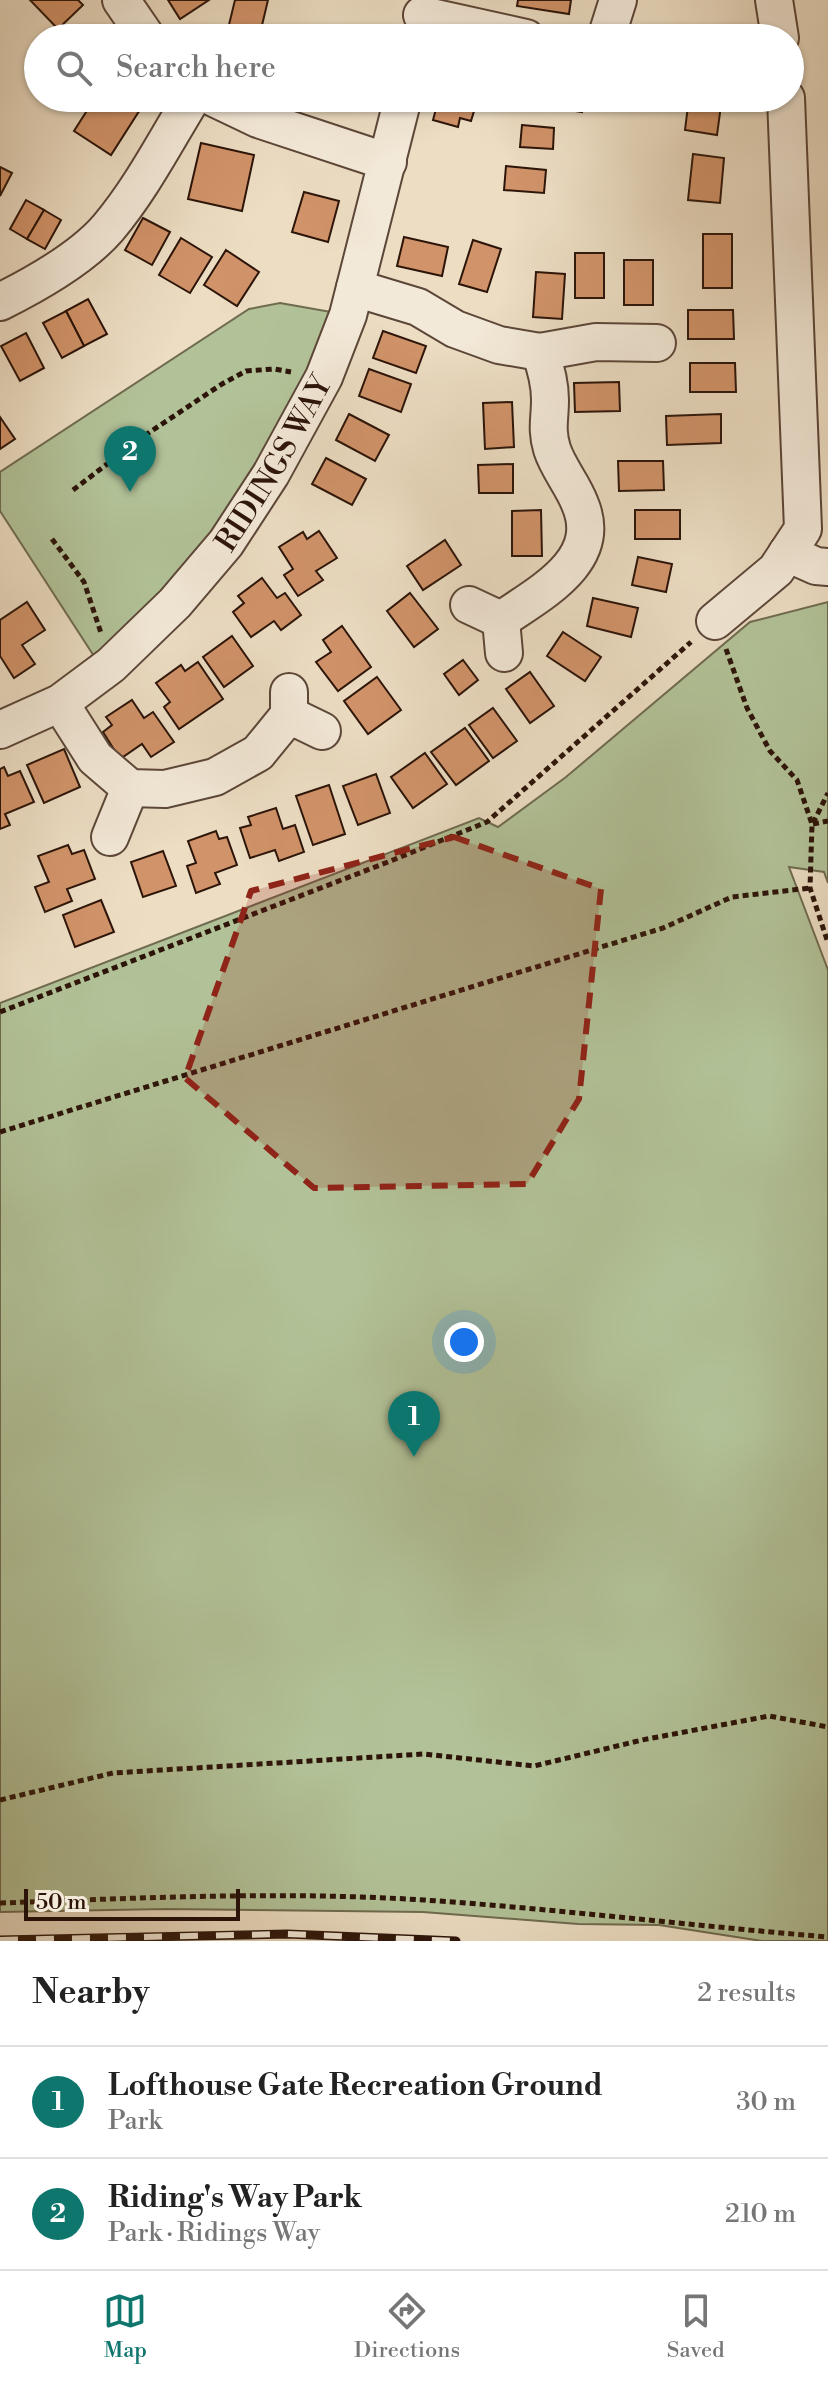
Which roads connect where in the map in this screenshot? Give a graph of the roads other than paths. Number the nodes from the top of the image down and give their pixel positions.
1 (121, 0) edge
2 (618, 0) edge
3 (774, 0) edge
4 (422, 18) edge
5 (137, 24) edge
6 (453, 24) edge
7 (610, 24) edge
8 (778, 24) edge
9 (183, 112) edge
10 (243, 112) edge
11 (400, 112) edge
12 (787, 112) edge
13 (388, 162) junction
14 (355, 288) junction
15 (4, 292) edge
16 (657, 343) dead end
17 (540, 352) junction
18 (787, 553) junction
19 (828, 567) edge
20 (715, 621) road end
21 (492, 626) dead end
22 (60, 703) junction
23 (0, 730) edge
24 (322, 731) dead end
25 (130, 788) junction
26 (110, 837) dead end

1 - 5 street
2 - 7 street
3 - 8 street
4 - 6 street
9 - 15 street
10 - 13 street
11 - 13 street, RIDINGS WAY
12 - 18 street
13 - 14 street, RIDINGS WAY
14 - 17 street
14 - 22 street, RIDINGS WAY
16 - 17 street
17 - 21 street
18 - 19 street
18 - 20 street
22 - 23 street, RIDINGS WAY
22 - 25 street
24 - 25 street
25 - 26 street

